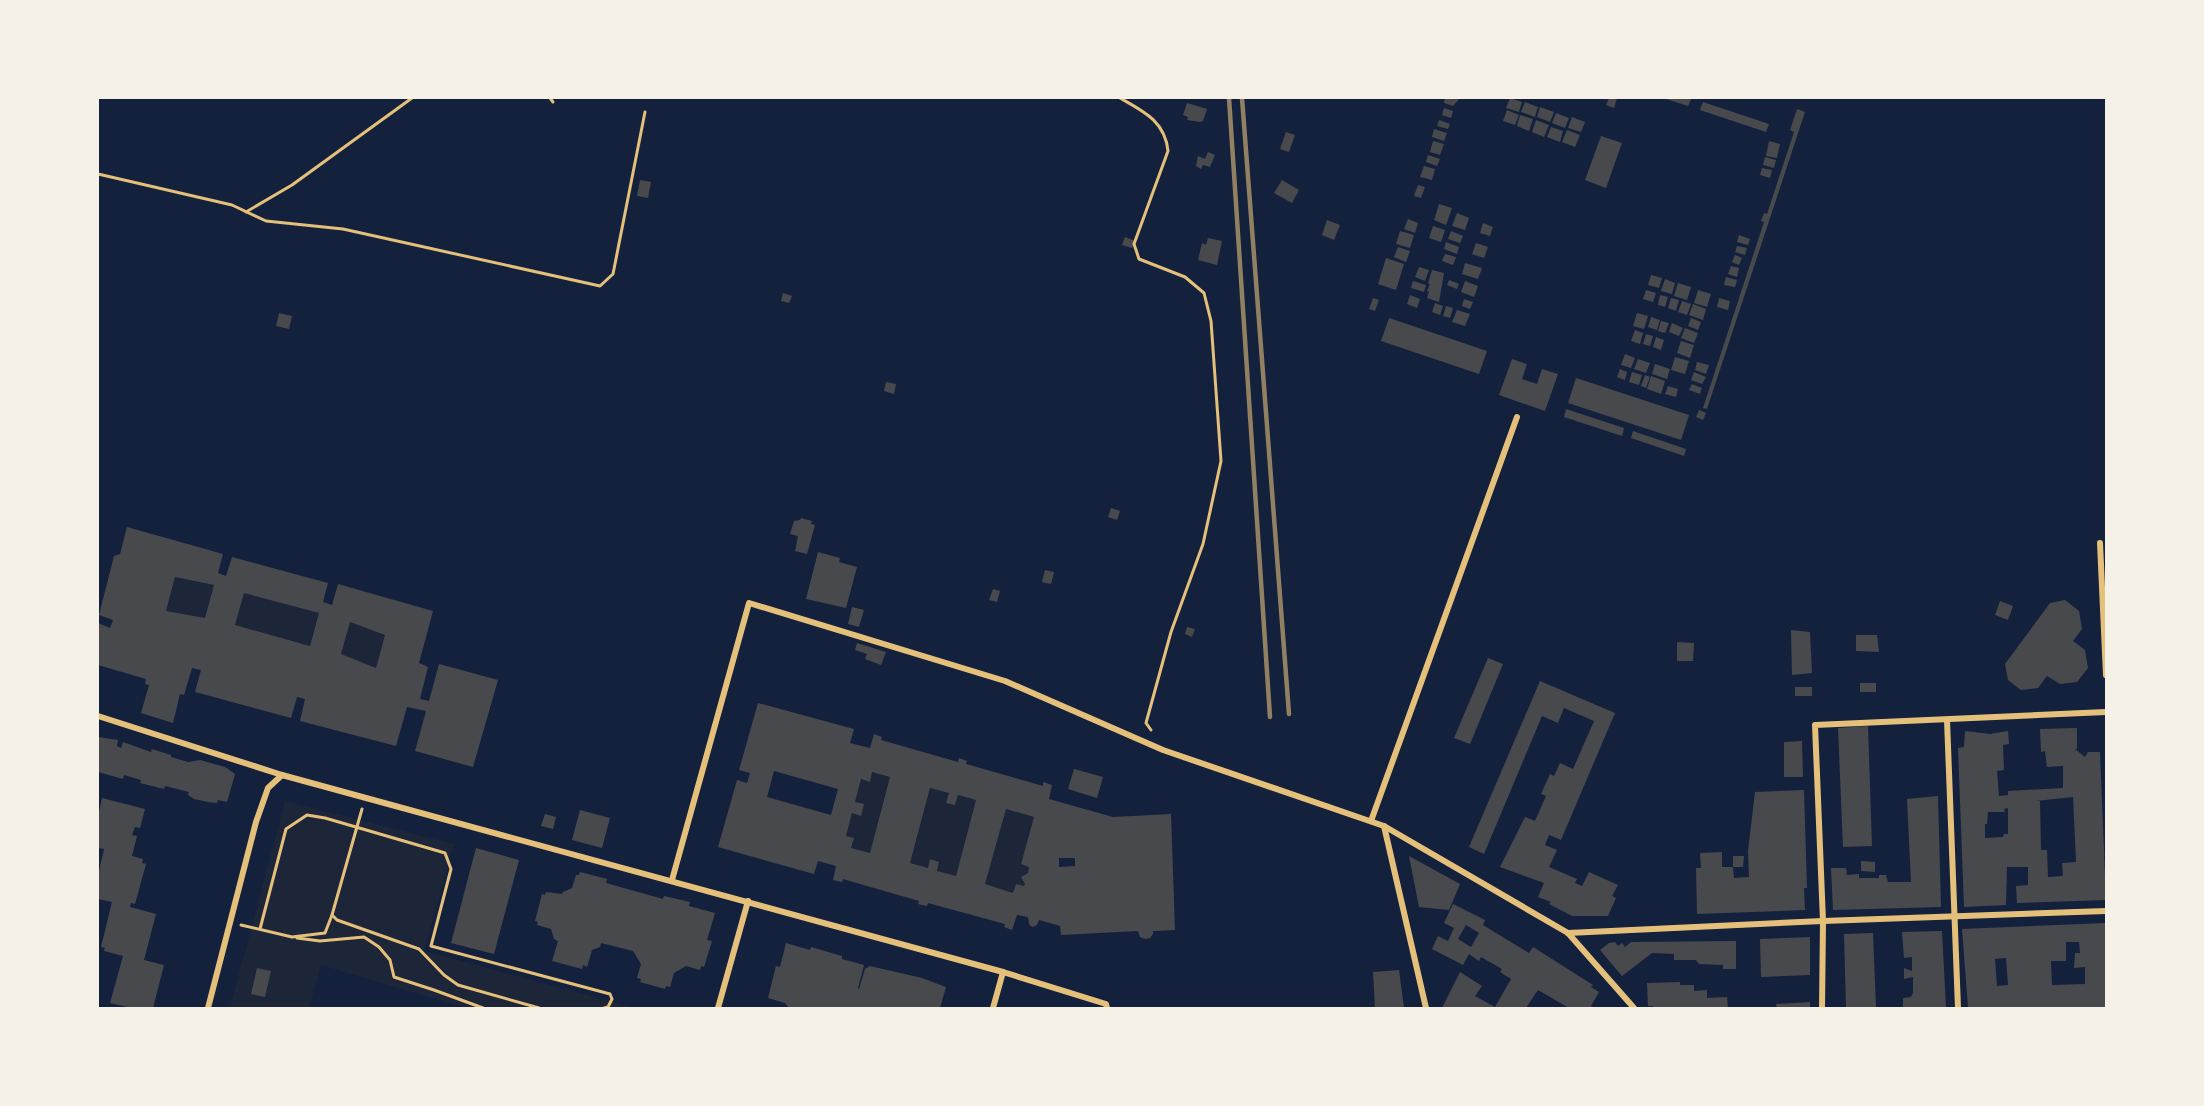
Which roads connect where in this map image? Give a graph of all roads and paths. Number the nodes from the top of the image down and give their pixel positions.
1 (412, 98) edge
2 (550, 98) edge
3 (1120, 98) edge
4 (553, 102) dead end
5 (645, 112) dead end
6 (98, 174) edge
7 (246, 212) junction
8 (1517, 417) dead end
9 (2100, 543) dead end
10 (2106, 675) edge
11 (2106, 712) edge
12 (98, 716) edge
13 (1947, 720) junction
14 (1163, 750) junction
15 (282, 775) junction
16 (365, 798) junction
17 (1371, 821) junction
18 (1384, 826) junction
19 (357, 828) junction
20 (672, 880) junction
21 (748, 901) junction
22 (2106, 911) edge
23 (332, 915) junction
24 (1954, 916) junction
25 (1823, 921) junction
26 (230, 922) junction
27 (260, 929) junction
28 (1568, 933) junction
29 (292, 937) junction
30 (1003, 972) junction
31 (208, 1008) edge
32 (483, 1008) edge
33 (539, 1008) edge
34 (604, 1008) edge
35 (718, 1008) edge
36 (993, 1008) edge
37 (1107, 1008) edge
38 (1426, 1008) edge
39 (1634, 1008) edge
40 (1822, 1008) edge
41 (1958, 1008) edge

1 - 7 path
2 - 4 path
3 - 14 path
5 - 7 path
6 - 7 path
8 - 17 street
9 - 10 street
11 - 13 street
12 - 15 street
13 - 24 street
13 - 25 street
14 - 17 street
14 - 20 street
15 - 16 street
15 - 26 street
16 - 19 path
16 - 20 street
17 - 18 street
18 - 28 street
18 - 38 street
19 - 23 path
19 - 27 path
19 - 34 path
20 - 21 street
21 - 30 street
21 - 35 street
22 - 24 street
23 - 29 path
23 - 33 path
24 - 25 street
24 - 41 street
25 - 28 street
25 - 40 street
26 - 27 path
26 - 31 street
27 - 29 path
28 - 39 street
29 - 32 path
30 - 36 street
30 - 37 street

